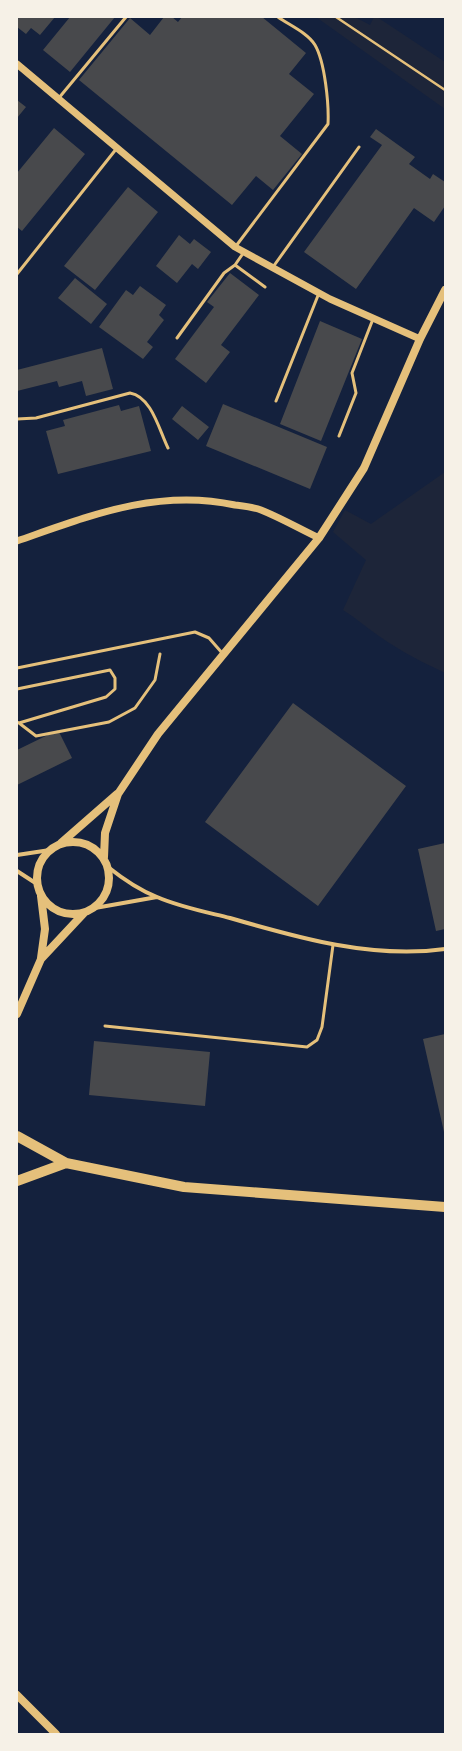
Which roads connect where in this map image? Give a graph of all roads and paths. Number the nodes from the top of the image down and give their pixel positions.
1 (126, 17) edge
2 (278, 17) edge
3 (336, 17) edge
4 (17, 64) edge
5 (445, 90) edge
6 (58, 98) junction
7 (359, 147) dead end
8 (117, 148) junction
9 (235, 247) junction
10 (244, 252) junction
11 (235, 265) junction
12 (273, 267) junction
13 (17, 274) edge
14 (265, 287) dead end
15 (445, 290) edge
16 (319, 292) junction
17 (374, 317) junction
18 (177, 338) dead end
19 (420, 339) junction
20 (276, 400) dead end
21 (17, 419) edge
22 (339, 436) dead end
23 (168, 448) dead end
24 (319, 538) junction
25 (17, 541) edge
26 (160, 654) dead end
27 (223, 654) junction
28 (17, 668) edge
29 (17, 689) edge
30 (18, 723) edge
31 (118, 794) junction
32 (61, 843) junction
33 (50, 850) junction
34 (17, 855) edge
35 (104, 857) junction
36 (108, 867) junction
37 (17, 871) edge
38 (37, 884) junction
39 (42, 896) junction
40 (157, 897) junction
41 (95, 908) junction
42 (84, 913) junction
43 (333, 945) junction
44 (445, 949) edge
45 (41, 959) junction
46 (17, 1014) edge
47 (105, 1026) dead end
48 (17, 1136) edge
49 (66, 1164) junction
50 (17, 1180) edge
51 (445, 1207) edge
52 (17, 1695) edge
53 (56, 1734) edge

1 - 6 lane
2 - 9 lane
3 - 5 path
4 - 6 street
6 - 8 street
7 - 12 lane
8 - 9 street
8 - 13 lane
9 - 10 street
10 - 11 lane
10 - 12 street
11 - 14 lane
11 - 18 lane
12 - 16 street
15 - 19 main road
16 - 17 street
16 - 20 lane
17 - 19 street
17 - 22 lane
19 - 24 main road
21 - 23 lane
24 - 25 street
24 - 27 main road
26 - 30 lane
27 - 28 lane
27 - 31 main road
29 - 30 lane
31 - 32 main road
31 - 35 main road
32 - 33 main road
32 - 35 main road
33 - 34 street
33 - 38 main road
35 - 36 main road
36 - 40 street
36 - 41 main road
37 - 38 street
38 - 39 main road
39 - 42 main road
39 - 45 main road
40 - 41 street
40 - 43 street
41 - 42 main road
42 - 45 main road
43 - 44 street
43 - 47 lane
45 - 46 main road
48 - 49 main road
49 - 50 main road
49 - 51 main road
52 - 53 main road

